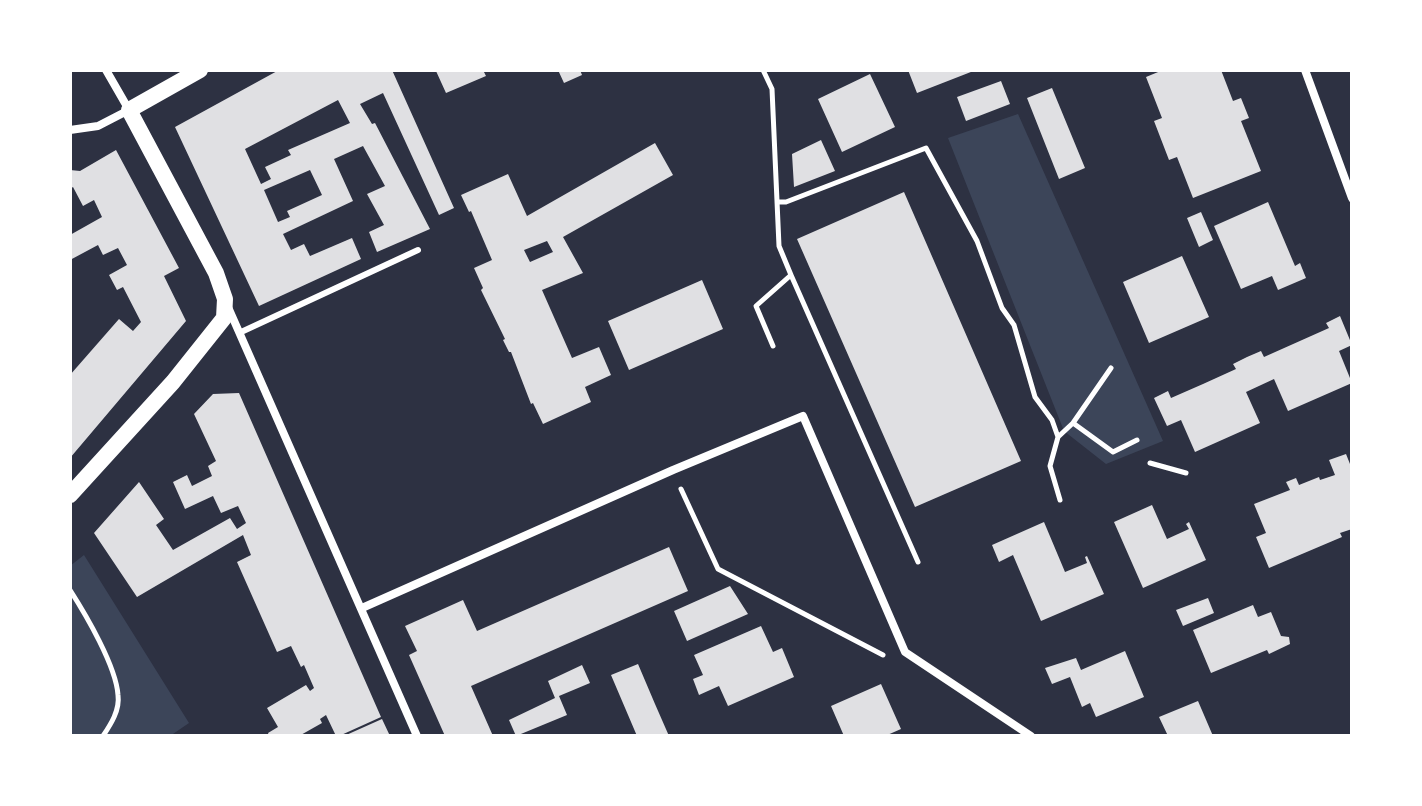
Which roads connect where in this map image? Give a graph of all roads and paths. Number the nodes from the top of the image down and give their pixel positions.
1 (106, 70) edge
2 (200, 70) edge
3 (763, 70) edge
4 (1305, 70) edge
5 (129, 110) junction
6 (70, 130) edge
7 (1352, 198) edge
8 (777, 202) junction
9 (418, 250) dead end
10 (791, 275) junction
11 (225, 299) junction
12 (239, 333) junction
13 (773, 346) dead end
14 (1111, 368) dead end
15 (1073, 423) junction
16 (1058, 437) junction
17 (1137, 440) dead end
18 (1150, 463) dead end
19 (673, 470) junction
20 (1186, 473) dead end
21 (70, 495) edge
22 (1060, 500) dead end
23 (918, 562) dead end
24 (70, 590) edge
25 (362, 608) junction
26 (905, 652) junction
27 (103, 736) edge
28 (417, 736) edge
29 (1031, 736) edge

1 - 5 street
2 - 5 main road
3 - 8 path
4 - 7 street
5 - 6 street
5 - 11 main road
8 - 10 path
8 - 16 path
9 - 12 lane
10 - 13 path
10 - 23 path
11 - 12 street
11 - 21 main road
12 - 25 street
14 - 15 path
15 - 16 path
15 - 17 path
16 - 22 path
18 - 20 path
19 - 25 street
19 - 26 path
19 - 26 street
24 - 27 path
25 - 28 street
26 - 29 street

